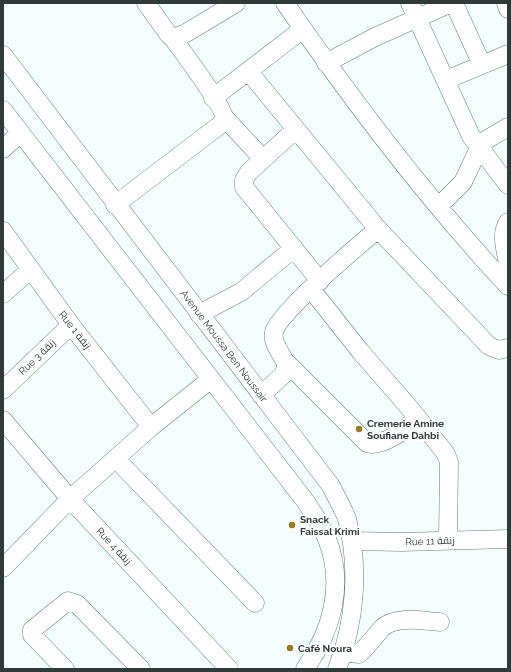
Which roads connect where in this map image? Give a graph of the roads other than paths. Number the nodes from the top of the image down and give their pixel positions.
1 (146, 3) edge
2 (236, 3) edge
3 (285, 3) edge
4 (451, 3) edge
5 (454, 3) edge
6 (506, 3) edge
7 (508, 9) edge
8 (413, 11) edge
9 (303, 29) junction
10 (167, 31) junction
11 (3, 55) edge
12 (506, 60) edge
13 (326, 63) junction
14 (482, 65) junction
15 (249, 72) junction
16 (446, 80) junction
17 (214, 98) junction
18 (3, 110) edge
19 (225, 118) junction
20 (508, 127) edge
21 (295, 130) junction
22 (20, 133) junction
23 (479, 148) junction
24 (3, 149) edge
25 (262, 159) junction
26 (508, 186) edge
27 (115, 205) junction
28 (439, 206) junction
29 (508, 222) edge
30 (378, 229) junction
31 (3, 231) edge
32 (294, 248) junction
33 (508, 264) edge
34 (30, 270) junction
35 (315, 285) junction
36 (508, 286) edge
37 (3, 294) edge
38 (199, 314) junction
39 (71, 325) junction
40 (508, 348) edge
41 (285, 361) junction
42 (211, 379) junction
43 (3, 390) edge
44 (261, 395) junction
45 (415, 416) junction
46 (3, 420) edge
47 (151, 427) junction
48 (116, 459) junction
49 (70, 499) junction
50 (508, 539) edge
51 (448, 540) junction
52 (352, 541) junction
53 (3, 568) edge
54 (255, 603) dead end
55 (440, 622) dead end
56 (344, 652) junction
57 (310, 668) edge
58 (64, 669) edge
59 (141, 669) edge
60 (229, 669) edge
61 (337, 669) edge

1 - 10 street
2 - 10 street
3 - 9 street
4 - 8 street
5 - 14 street
6 - 7 street
8 - 13 street
8 - 16 street
9 - 13 street
9 - 15 street
10 - 17 street
11 - 27 street, Avenue Moussa Ben Noussair
12 - 14 street
13 - 28 street
14 - 16 street
15 - 17 street
15 - 21 street
16 - 23 street
17 - 19 street
18 - 22 street
19 - 25 street
19 - 27 street
20 - 23 street
21 - 25 street
21 - 30 street
22 - 24 street
22 - 42 street
23 - 26 street
23 - 28 street
25 - 32 street
27 - 38 street, Avenue Moussa Ben Noussair
28 - 36 street
29 - 33 street
30 - 35 street
30 - 40 street
31 - 34 street, Rue 1 زنقة
32 - 35 street
32 - 38 street
34 - 37 street
34 - 39 street, Rue 1 زنقة
35 - 41 street
35 - 45 street
38 - 44 street, Avenue Moussa Ben Noussair
39 - 43 street, Rue 3 زنقة
39 - 47 street, Rue 1 زنقة
41 - 44 street
41 - 45 street
42 - 47 street
42 - 57 street
44 - 52 street, Avenue Moussa Ben Noussair
45 - 51 street
46 - 49 street, Rue 4 زنقة
47 - 48 street
48 - 49 street
48 - 54 street
49 - 53 street
49 - 60 street, Rue 4 زنقة
50 - 51 street, Rue 11 زنقة
51 - 52 street, Rue 11 زنقة
52 - 56 street, Avenue Moussa Ben Noussair
55 - 56 street
56 - 61 street, Avenue Moussa Ben Noussair
58 - 59 street

